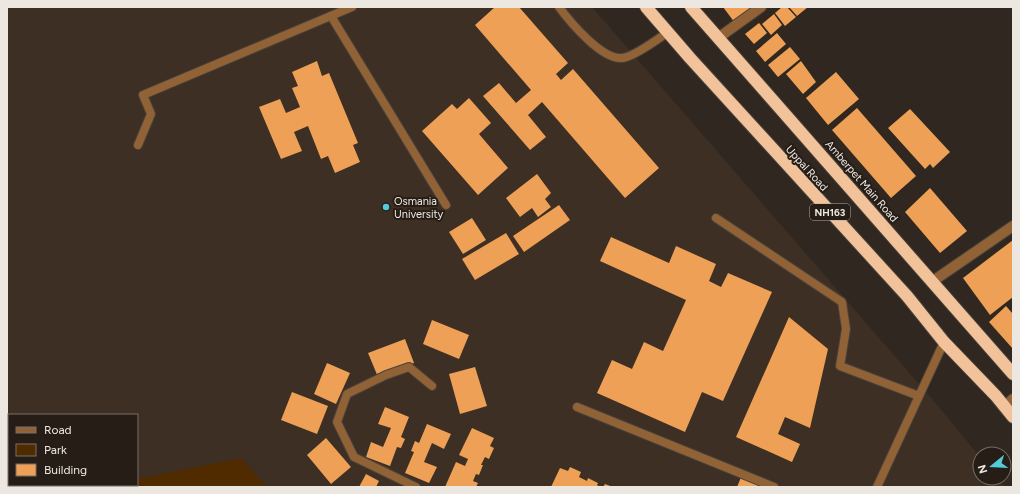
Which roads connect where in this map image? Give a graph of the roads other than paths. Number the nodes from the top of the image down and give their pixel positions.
1 (352, 7) edge
2 (559, 7) edge
3 (646, 7) edge
4 (691, 7) edge
5 (761, 7) edge
6 (331, 16) junction
7 (668, 32) junction
8 (718, 38) junction
9 (138, 145) dead end
10 (446, 205) dead end
11 (716, 218) dead end
12 (1013, 226) edge
13 (933, 281) junction
14 (944, 342) junction
15 (1013, 374) edge
16 (432, 386) dead end
17 (919, 396) junction
18 (1013, 399) edge
19 (1004, 407) junction
20 (577, 408) dead end
21 (1013, 417) edge
22 (416, 487) edge
23 (774, 487) edge
24 (877, 487) edge

1 - 6 lane
2 - 7 lane
3 - 7 highway, Uppal Road / NH163
4 - 8 highway, Amberpet Main Road / NH163
5 - 8 street
6 - 9 lane
6 - 10 lane
7 - 14 highway, Uppal Road / NH163
8 - 13 highway, Amberpet Main Road / NH163
11 - 17 lane
12 - 13 street
13 - 15 highway, Amberpet Main Road / NH163
14 - 17 lane
14 - 19 highway, Uppal Road / NH163
16 - 22 lane
17 - 24 lane
18 - 19 street
19 - 21 highway, Uppal Road / NH163
20 - 23 lane

